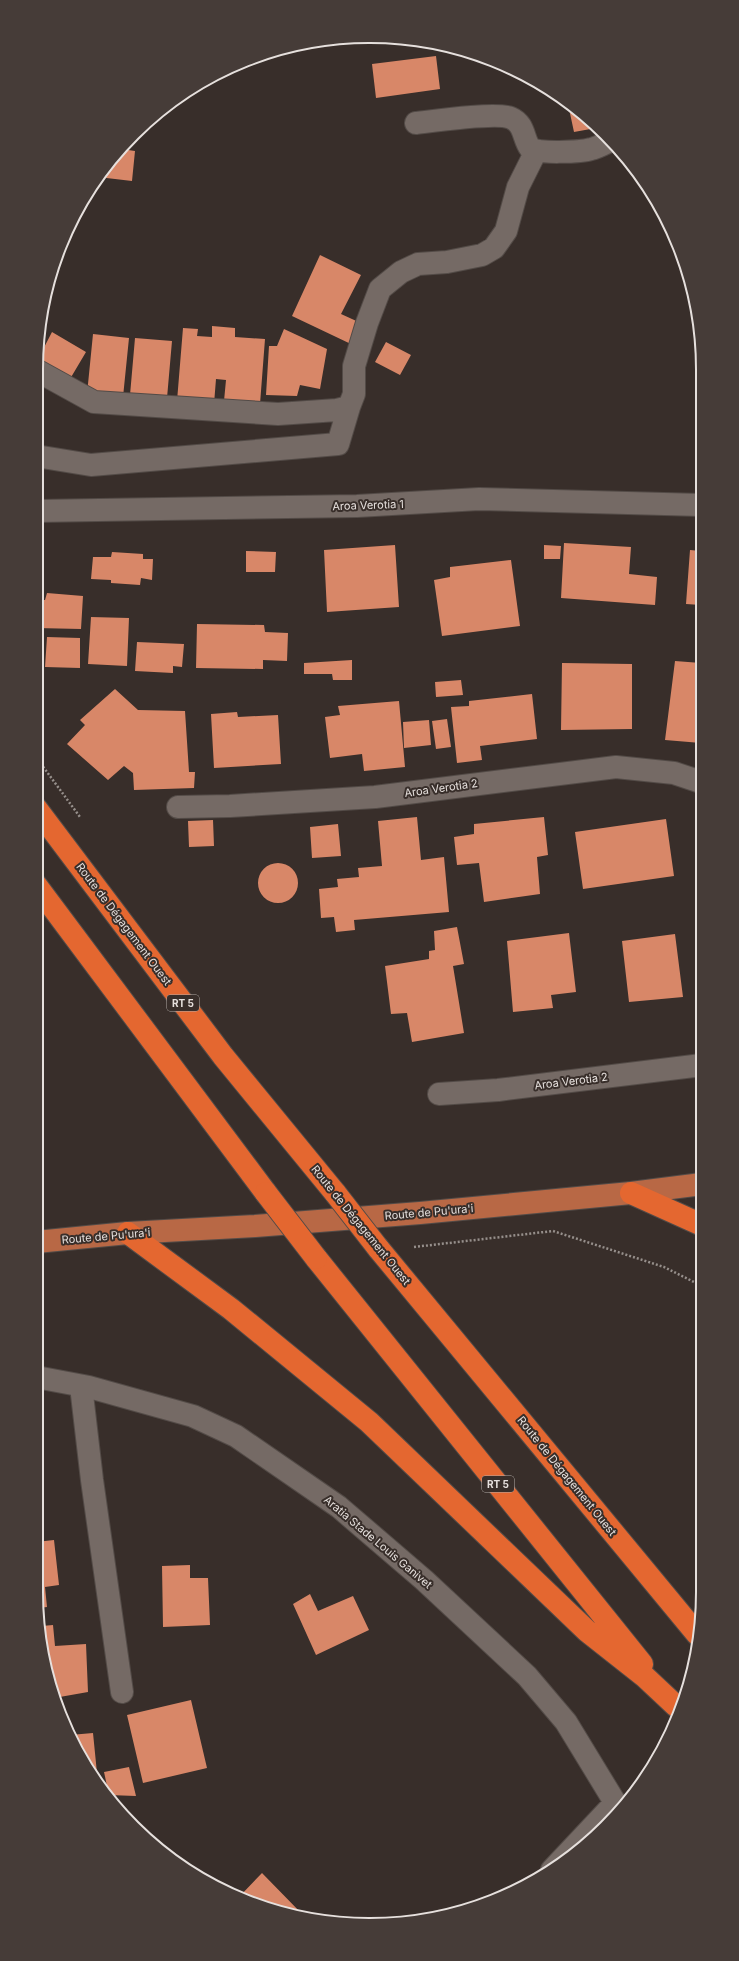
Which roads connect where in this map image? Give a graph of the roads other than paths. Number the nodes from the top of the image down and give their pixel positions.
1 (416, 123) dead end
2 (604, 143) edge
3 (536, 152) junction
4 (43, 374) edge
5 (349, 407) junction
6 (43, 457) edge
7 (696, 505) edge
8 (43, 511) edge
9 (696, 780) edge
10 (178, 807) dead end
11 (43, 817) edge
12 (43, 894) edge
13 (696, 1066) edge
14 (439, 1094) dead end
15 (696, 1185) edge
16 (631, 1193) junction
17 (696, 1222) edge
18 (128, 1233) junction
19 (43, 1241) edge
20 (43, 1378) edge
21 (81, 1386) junction
22 (693, 1630) edge
23 (122, 1692) dead end
24 (675, 1706) edge
25 (675, 1706) edge
26 (617, 1806) edge

1 - 3 street
2 - 3 street
3 - 5 street
4 - 5 street
5 - 6 street
7 - 8 street, Aroa Verotia 1
9 - 10 street, Aroa Verotia 2
11 - 22 highway, Route de Dégagement Ouest / RT 5, bridge
12 - 24 highway, RT 5, bridge
13 - 14 street, Aroa Verotia 2
15 - 16 main road, Route de Pu'ura'i
16 - 17 highway
16 - 18 main road, Route de Pu'ura'i
18 - 19 main road, Route de Pu'ura'i
18 - 25 highway
20 - 21 street, Aratia Stade Louis Ganivet
21 - 23 street
21 - 26 street, Aratia Stade Louis Ganivet

